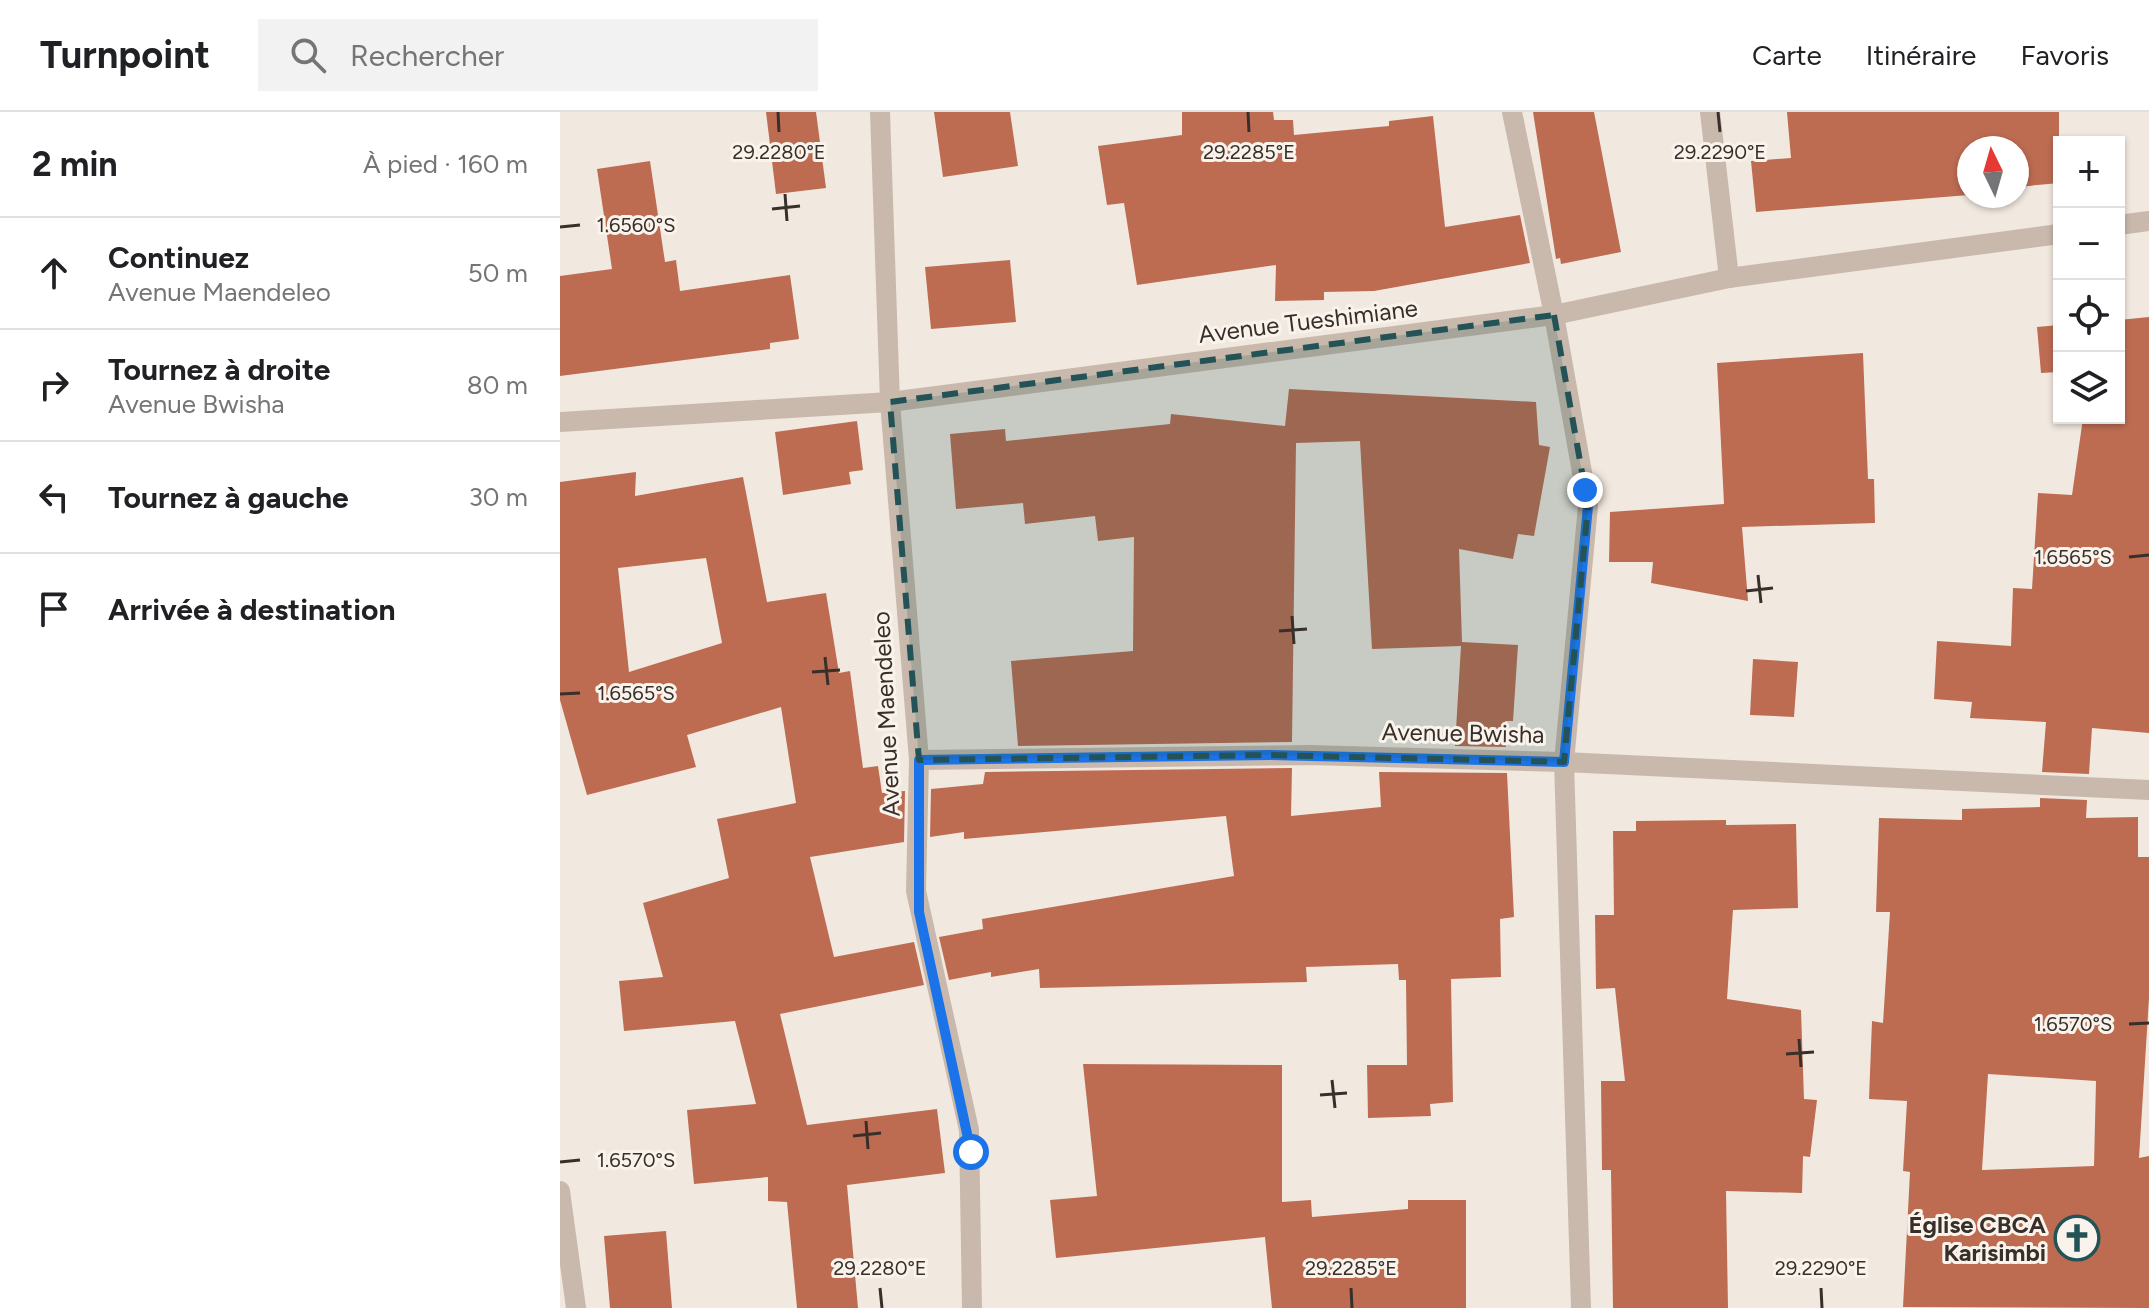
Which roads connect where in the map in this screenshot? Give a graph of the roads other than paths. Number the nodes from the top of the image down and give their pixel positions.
1 (880, 112) edge
2 (1512, 112) edge
3 (1710, 112) edge
4 (2149, 221) edge
5 (2125, 224) edge
6 (2053, 235) edge
7 (1729, 278) junction
8 (1554, 315) junction
9 (890, 402) junction
10 (560, 422) edge
11 (919, 760) junction
12 (1564, 762) junction
13 (2149, 790) edge
14 (560, 1191) edge
15 (576, 1308) edge
16 (972, 1308) edge
17 (1581, 1308) edge

1 - 9 street, Avenue Maendeleo
2 - 8 street
3 - 7 street
4 - 5 street
6 - 7 street, Avenue Tueshimiane
7 - 8 street, Avenue Tueshimiane
8 - 9 street, Avenue Tueshimiane
8 - 12 street
9 - 10 street, Avenue Tueshimiane
9 - 11 street, Avenue Maendeleo
11 - 12 street, Avenue Bwisha
11 - 16 street, Avenue Maendeleo
12 - 13 street, Avenue Bwisha
12 - 17 street
14 - 15 street

